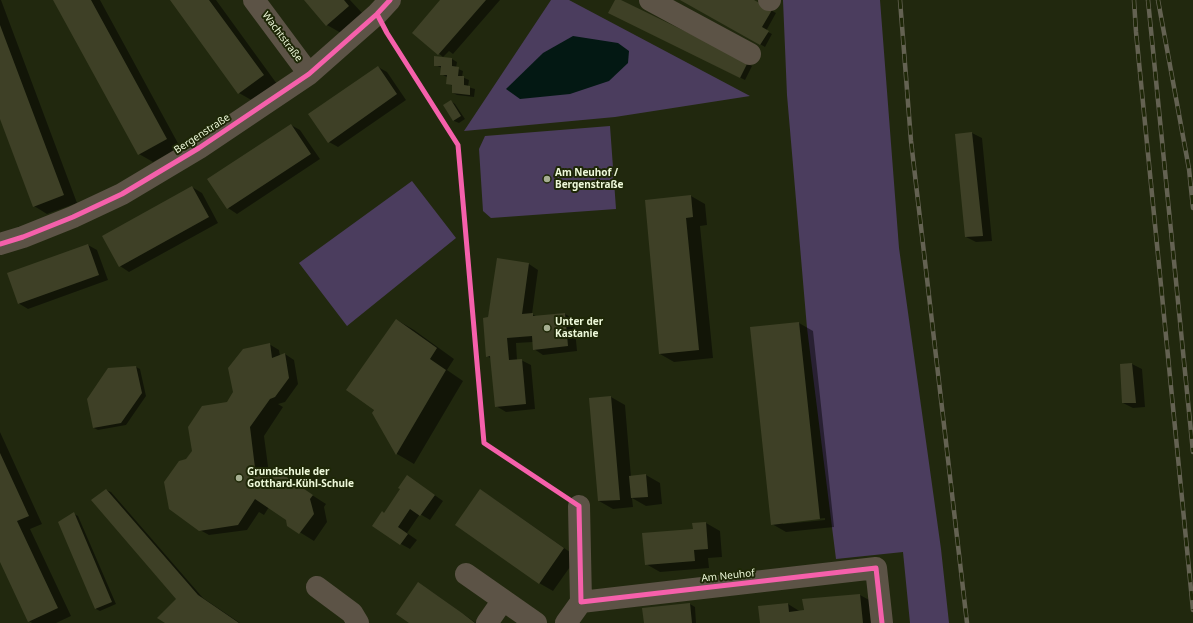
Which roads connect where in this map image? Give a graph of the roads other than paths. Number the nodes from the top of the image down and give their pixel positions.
1 (254, 0) edge
2 (390, 0) edge
3 (650, 0) edge
4 (750, 54) dead end
5 (309, 74) junction
6 (0, 244) edge
7 (579, 506) dead end
8 (466, 574) dead end
9 (317, 587) dead end
10 (503, 600) junction
11 (581, 602) junction
12 (358, 623) edge
13 (487, 623) edge
14 (536, 623) edge
15 (566, 623) edge
16 (882, 623) edge

1 - 5 street, Wachtstraße
2 - 5 street, Bergenstraße
3 - 4 street
5 - 6 street, Bergenstraße
7 - 11 street
8 - 10 street
9 - 12 street
10 - 13 street
10 - 14 street
11 - 15 street
11 - 16 street, Am Neuhof

